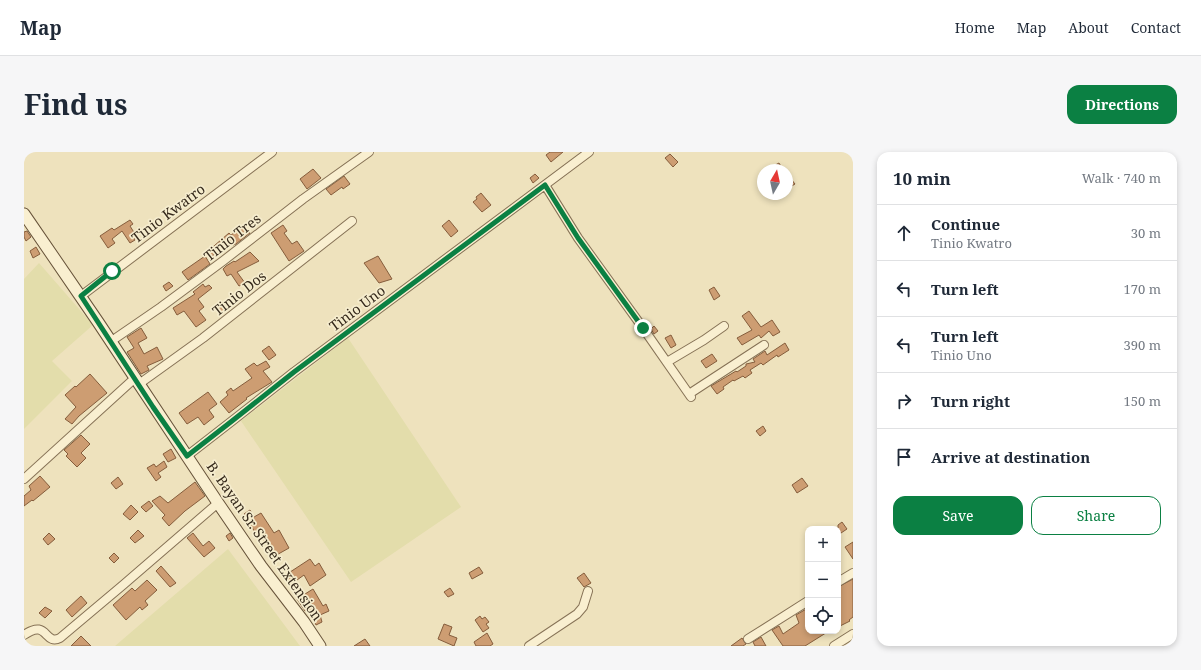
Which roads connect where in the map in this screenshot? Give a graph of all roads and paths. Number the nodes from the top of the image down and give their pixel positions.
1 (272, 152) edge
2 (369, 152) edge
3 (589, 152) edge
4 (545, 185) junction
5 (24, 214) edge
6 (352, 221) dead end
7 (81, 296) junction
8 (724, 326) dead end
9 (110, 342) junction
10 (764, 345) dead end
11 (667, 362) junction
12 (137, 381) junction
13 (187, 456) junction
14 (24, 479) edge
15 (218, 503) junction
16 (853, 573) edge
17 (841, 580) edge
18 (588, 591) dead end
19 (805, 603) edge
20 (24, 634) edge
21 (853, 634) edge
22 (748, 638) dead end
23 (320, 646) edge
24 (529, 646) edge
25 (834, 646) edge

1 - 7 street, Tinio Kwatro
2 - 9 street, Tinio Tres
3 - 4 street, Tinio Uno
4 - 11 street
4 - 13 street, Tinio Uno
5 - 7 street, B. Bayan Sr. Street Extension
6 - 12 street, Tinio Dos
7 - 9 street, B. Bayan Sr. Street Extension
8 - 11 street
9 - 12 street, B. Bayan Sr. Street Extension
10 - 11 street
12 - 13 street, B. Bayan Sr. Street Extension
12 - 14 street, Tinio Dos
13 - 15 street, B. Bayan Sr. Street Extension
15 - 20 street
15 - 23 street, B. Bayan Sr. Street Extension
16 - 17 street
18 - 24 street
19 - 22 street
21 - 25 street

